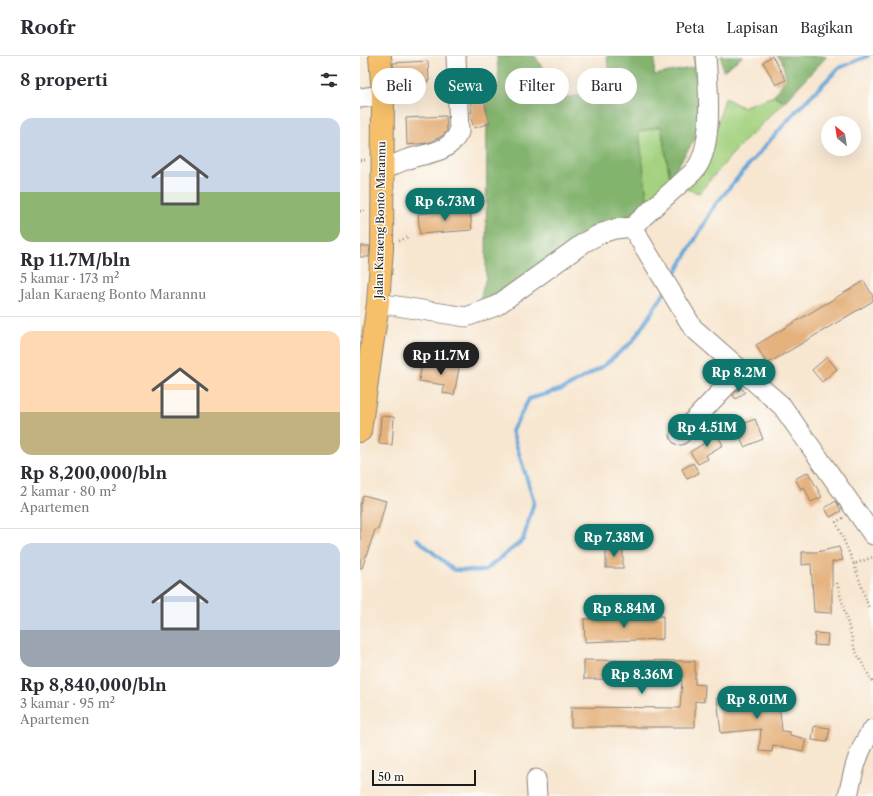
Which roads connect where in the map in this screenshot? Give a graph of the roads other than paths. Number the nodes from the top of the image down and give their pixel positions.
1 (380, 56) edge
2 (456, 56) edge
3 (706, 56) edge
4 (381, 68) edge
5 (372, 96) edge
6 (360, 98) edge
7 (383, 104) edge
8 (382, 170) junction
9 (632, 227) junction
10 (378, 303) junction
11 (741, 370) junction
12 (360, 431) edge
13 (680, 435) dead end
14 (873, 534) edge
15 (873, 729) edge
16 (848, 796) edge

1 - 4 main road, Jalan Karaeng Bonto Marannu
2 - 8 street
3 - 9 street
5 - 6 street
7 - 8 main road, Jalan Karaeng Bonto Marannu
8 - 10 main road, Jalan Karaeng Bonto Marannu
9 - 10 street
9 - 11 street
10 - 12 main road, Jalan Karaeng Bonto Marannu
11 - 13 street
11 - 14 street
15 - 16 street

